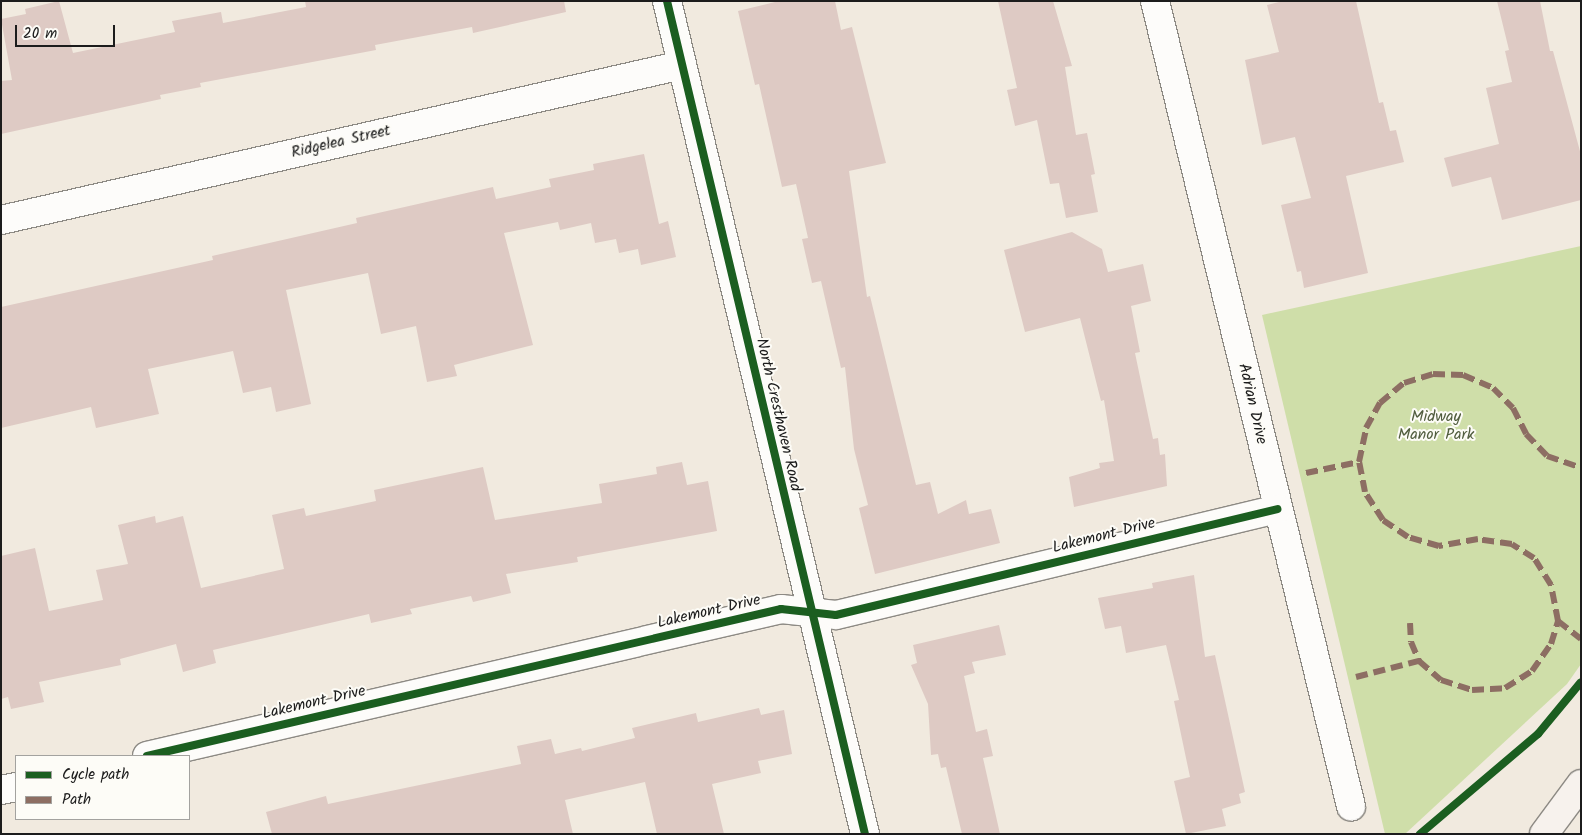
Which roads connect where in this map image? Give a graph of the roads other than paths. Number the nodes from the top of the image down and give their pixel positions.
1 (667, 1) edge
2 (1154, 1) edge
3 (682, 65) junction
4 (1, 220) edge
5 (1277, 509) junction
6 (811, 612) junction
7 (151, 755) edge
8 (1581, 784) edge
9 (15, 787) edge
10 (1, 790) edge
11 (1351, 806) dead end
12 (865, 834) edge
13 (1544, 834) edge

1 - 3 street, North Cresthaven Road
2 - 5 street, Adrian Drive
3 - 4 street, Ridgelea Street
3 - 6 street, North Cresthaven Road
5 - 6 street, Lakemont Drive
5 - 11 street, Adrian Drive
6 - 7 street, Lakemont Drive
6 - 12 street, North Cresthaven Road
8 - 13 main road
9 - 10 street

